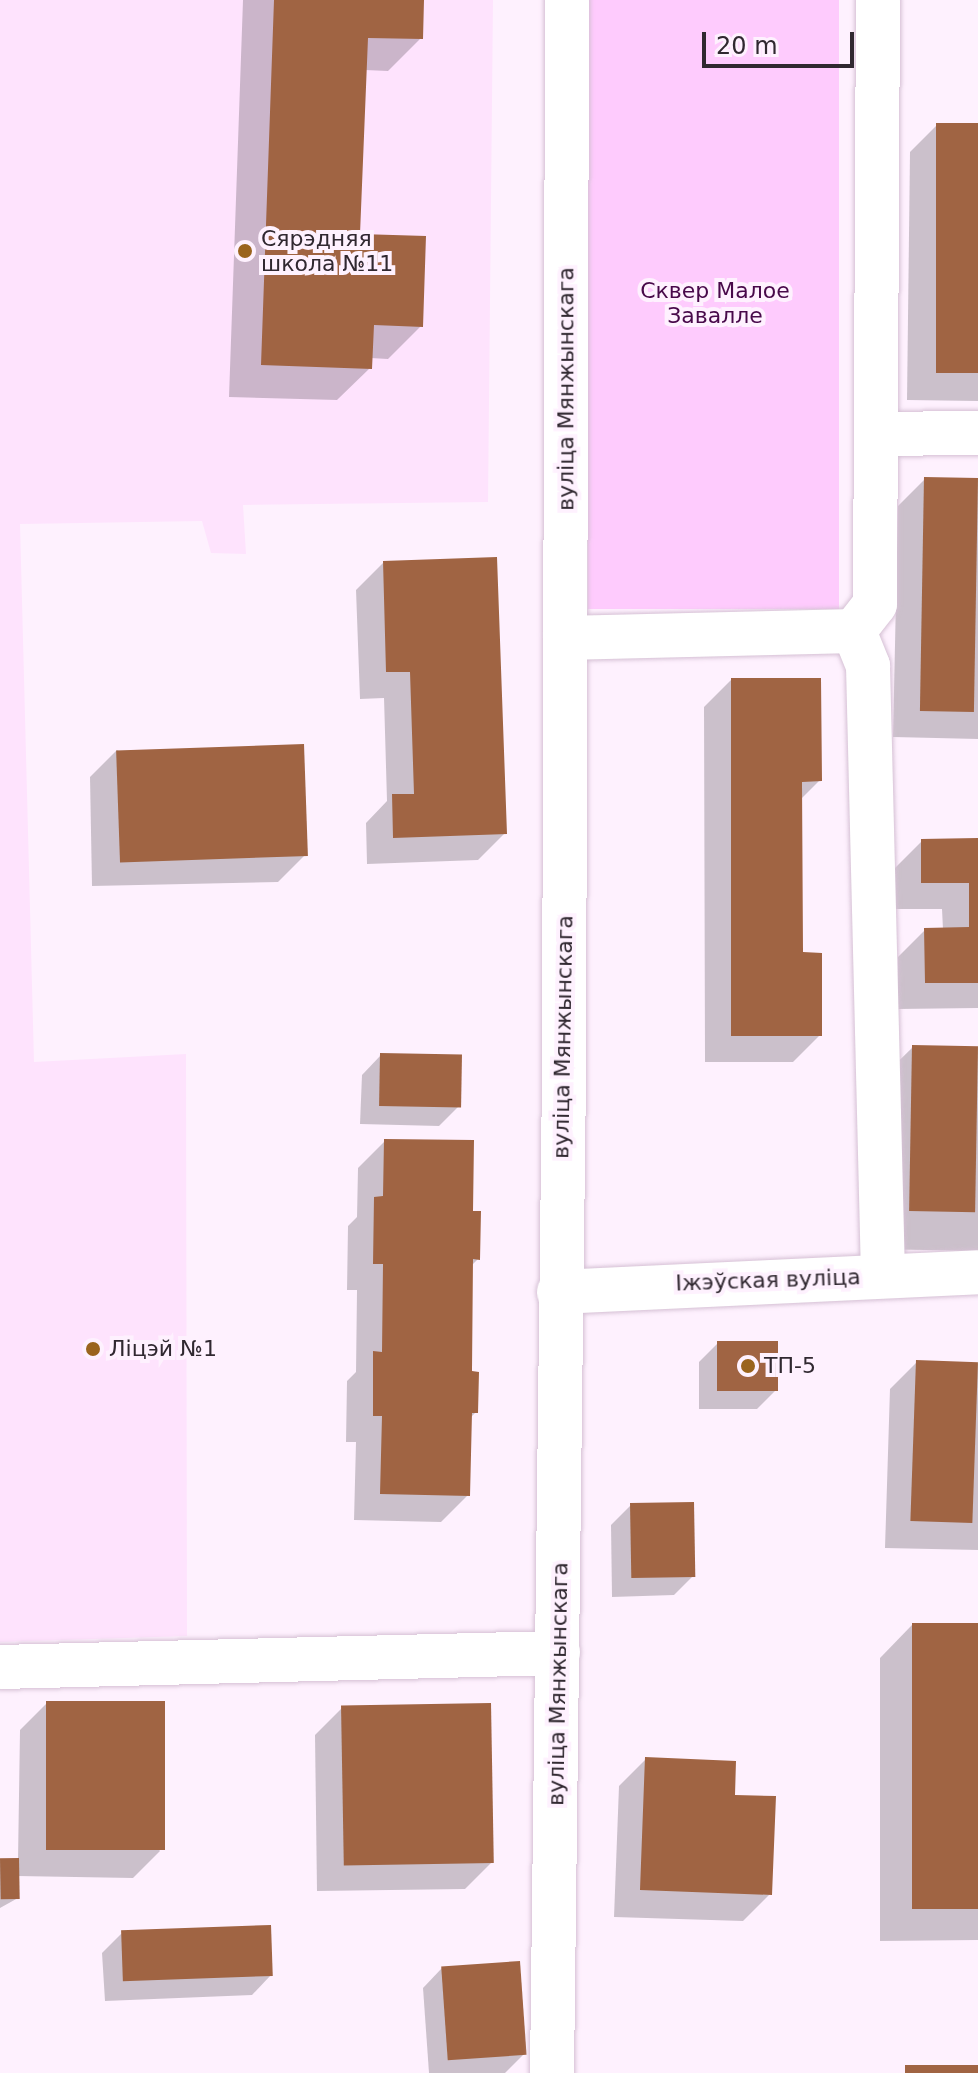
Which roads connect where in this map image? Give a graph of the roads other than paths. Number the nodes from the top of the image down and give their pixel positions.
1 (567, 0) edge
2 (878, 0) edge
3 (978, 433) edge
4 (876, 434) junction
5 (854, 631) junction
6 (565, 638) junction
7 (978, 1272) edge
8 (883, 1276) junction
9 (559, 1292) junction
10 (558, 1653) junction
11 (0, 1667) edge
12 (552, 2073) edge

1 - 6 street, вуліца Мянжынскага
2 - 4 street
3 - 4 street
4 - 5 street
5 - 6 street
5 - 8 street
6 - 9 street, вуліца Мянжынскага
7 - 8 street, Іжэўская вуліца
8 - 9 street, Іжэўская вуліца
9 - 10 street, вуліца Мянжынскага
10 - 11 street
10 - 12 street, вуліца Мянжынскага

